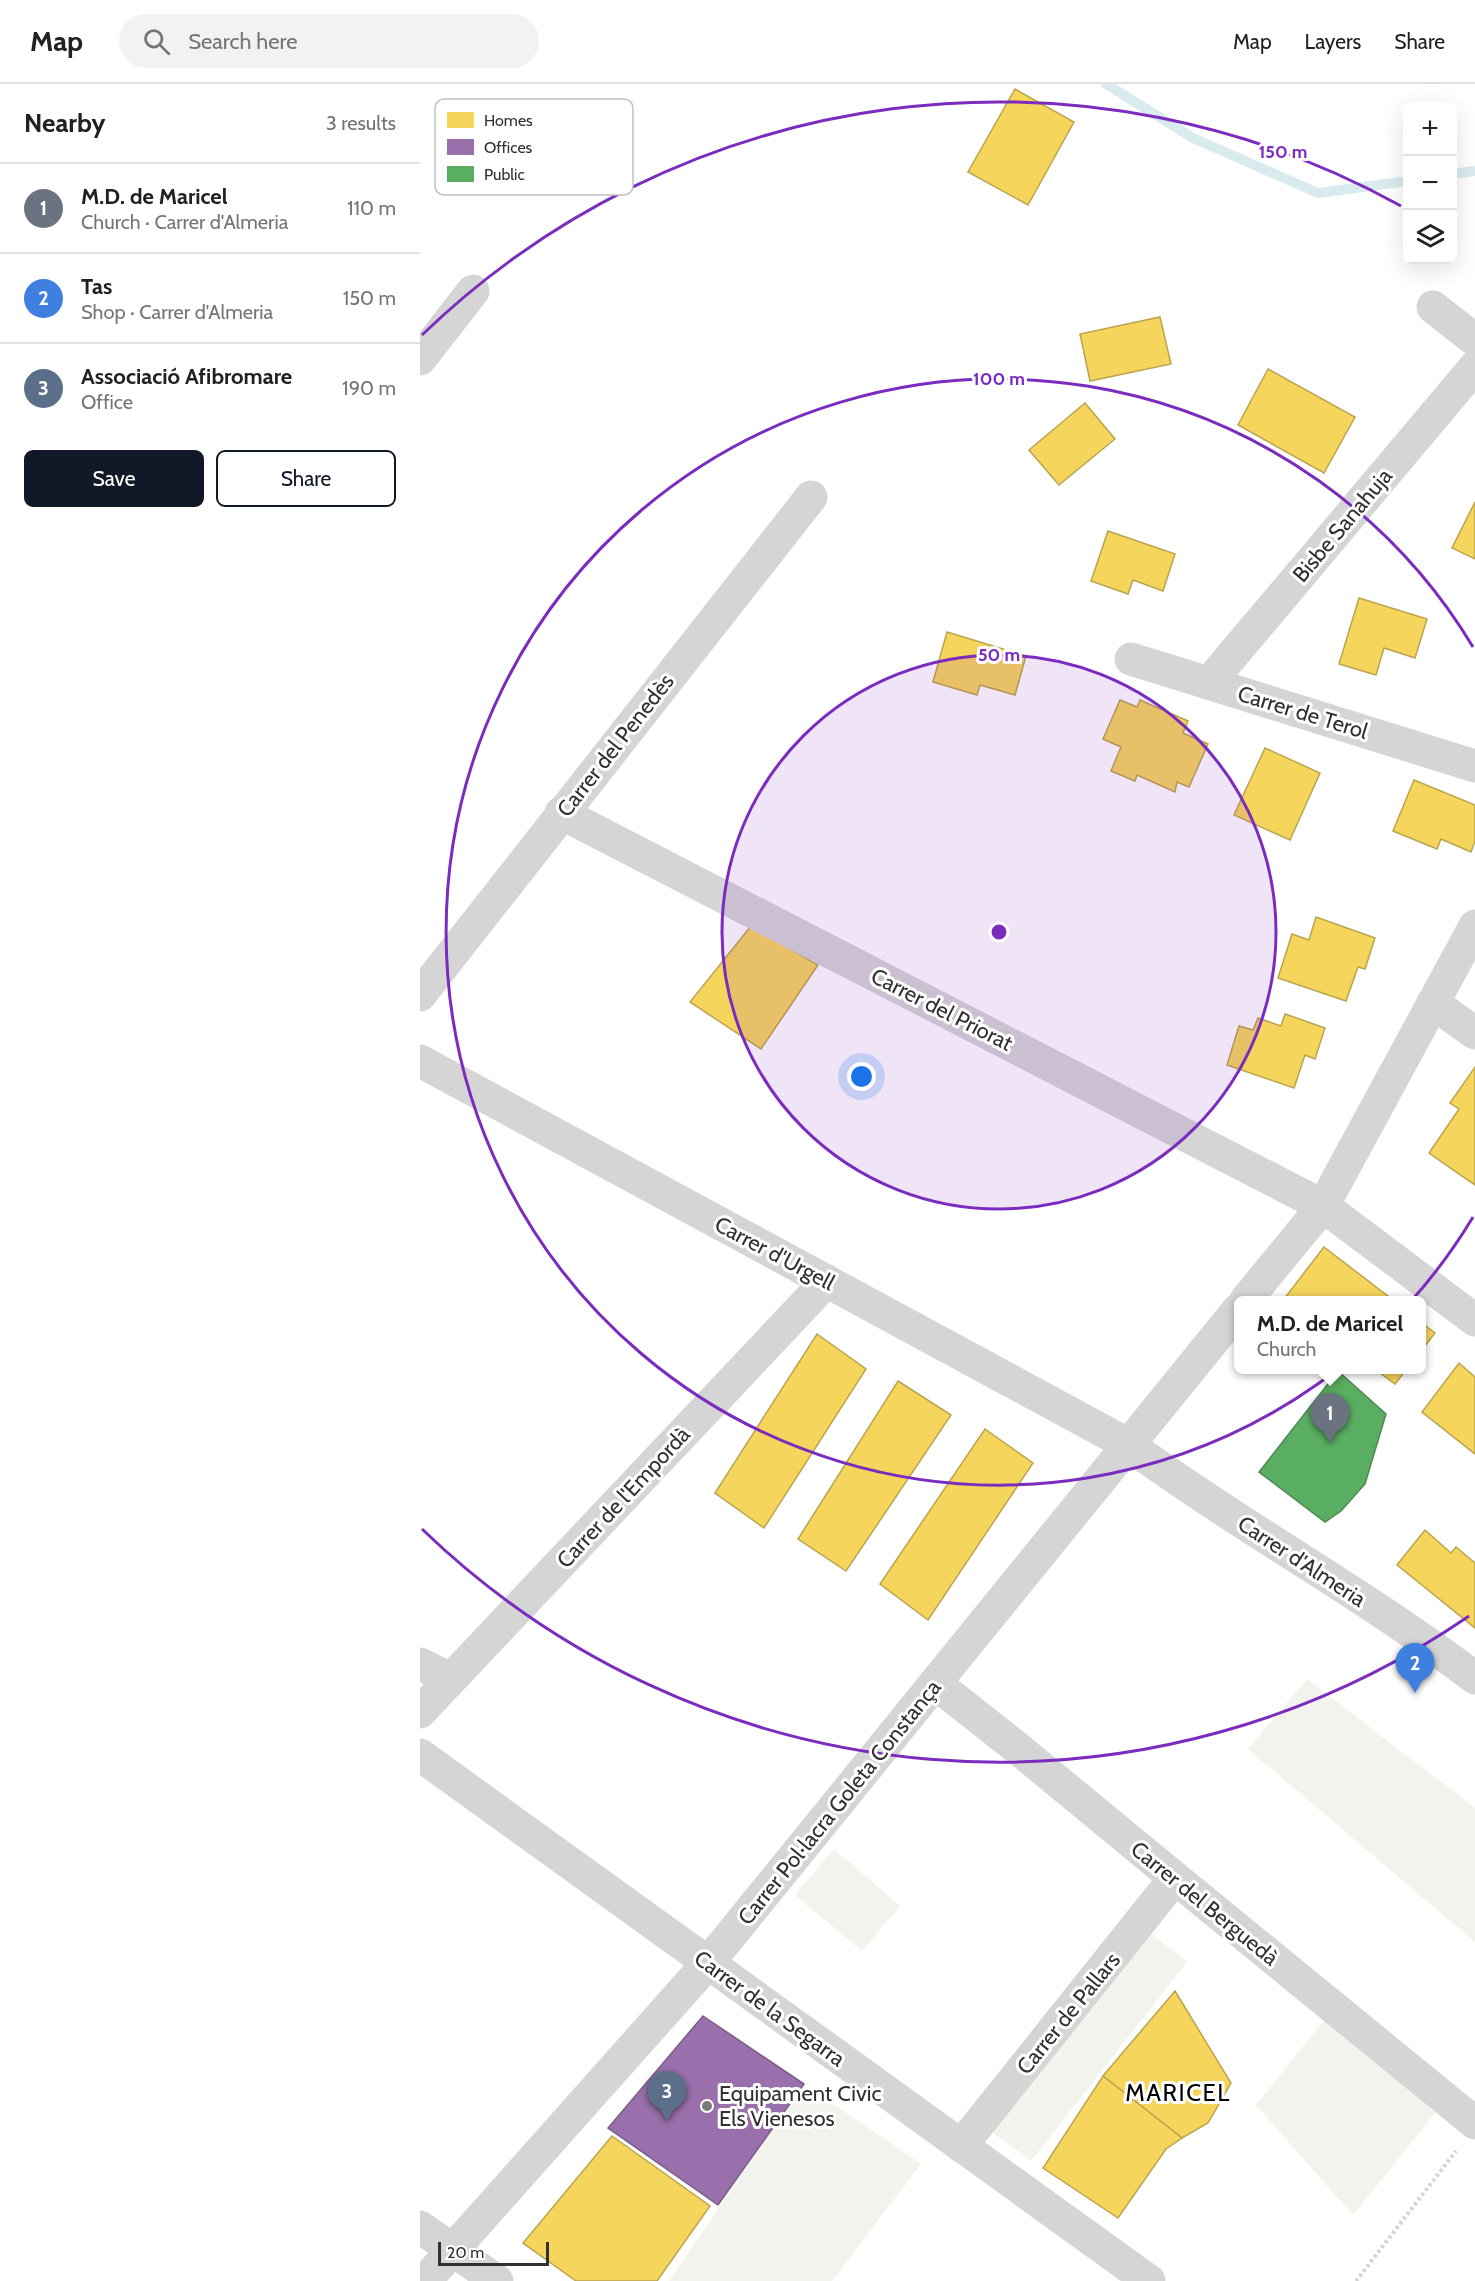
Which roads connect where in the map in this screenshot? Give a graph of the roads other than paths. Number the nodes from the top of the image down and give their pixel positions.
1 (473, 291) dead end
2 (1433, 307) dead end
3 (1475, 340) edge
4 (420, 359) edge
5 (1475, 367) edge
6 (811, 497) dead end
7 (1131, 659) dead end
8 (1209, 683) junction
9 (1475, 766) edge
10 (561, 813) junction
11 (1475, 926) edge
12 (420, 995) edge
13 (1433, 1003) junction
14 (1475, 1033) edge
15 (420, 1061) edge
16 (1323, 1206) junction
17 (827, 1281) junction
18 (1249, 1296) edge
19 (1234, 1316) edge
20 (1475, 1320) edge
21 (1129, 1445) junction
22 (420, 1664) edge
23 (1475, 1678) edge
24 (452, 1679) junction
25 (935, 1683) junction
26 (420, 1712) edge
27 (420, 1755) edge
28 (1174, 1878) junction
29 (708, 1963) junction
30 (1468, 2134) edge
31 (961, 2146) junction
32 (420, 2227) edge
33 (453, 2249) junction
34 (425, 2281) edge
35 (497, 2281) edge
36 (1149, 2281) edge

1 - 4 street
2 - 3 street
5 - 8 street, Bisbe Sanahuja
6 - 10 street, Carrer del Penedès
7 - 8 street, Carrer de Terol
8 - 9 street, Carrer de Terol
10 - 12 street, Carrer del Penedès
10 - 16 street, Carrer del Priorat
11 - 13 street
13 - 14 street
13 - 16 street
15 - 17 street, Carrer d'Urgell
16 - 18 street
16 - 20 street, Carrer del Priorat
17 - 21 street, Carrer d'Urgell
17 - 24 street, Carrer de l'Empordà
19 - 21 street, Carrer Pol·lacra Goleta Constança
21 - 23 street, Carrer d'Almeria
21 - 25 street, Carrer Pol·lacra Goleta Constança
22 - 24 street
24 - 26 street, Carrer de l'Empordà
25 - 28 street, Carrer del Berguedà
25 - 29 street, Carrer Pol·lacra Goleta Constança
27 - 29 street, Carrer de la Segarra
28 - 30 street, Carrer del Berguedà
28 - 31 street, Carrer de Pallars
29 - 31 street, Carrer de la Segarra
29 - 33 street, Carrer Pol·lacra Goleta Constança
31 - 36 street, Carrer de la Segarra
32 - 33 street
33 - 34 street, Carrer Pol·lacra Goleta Constança
33 - 35 street

